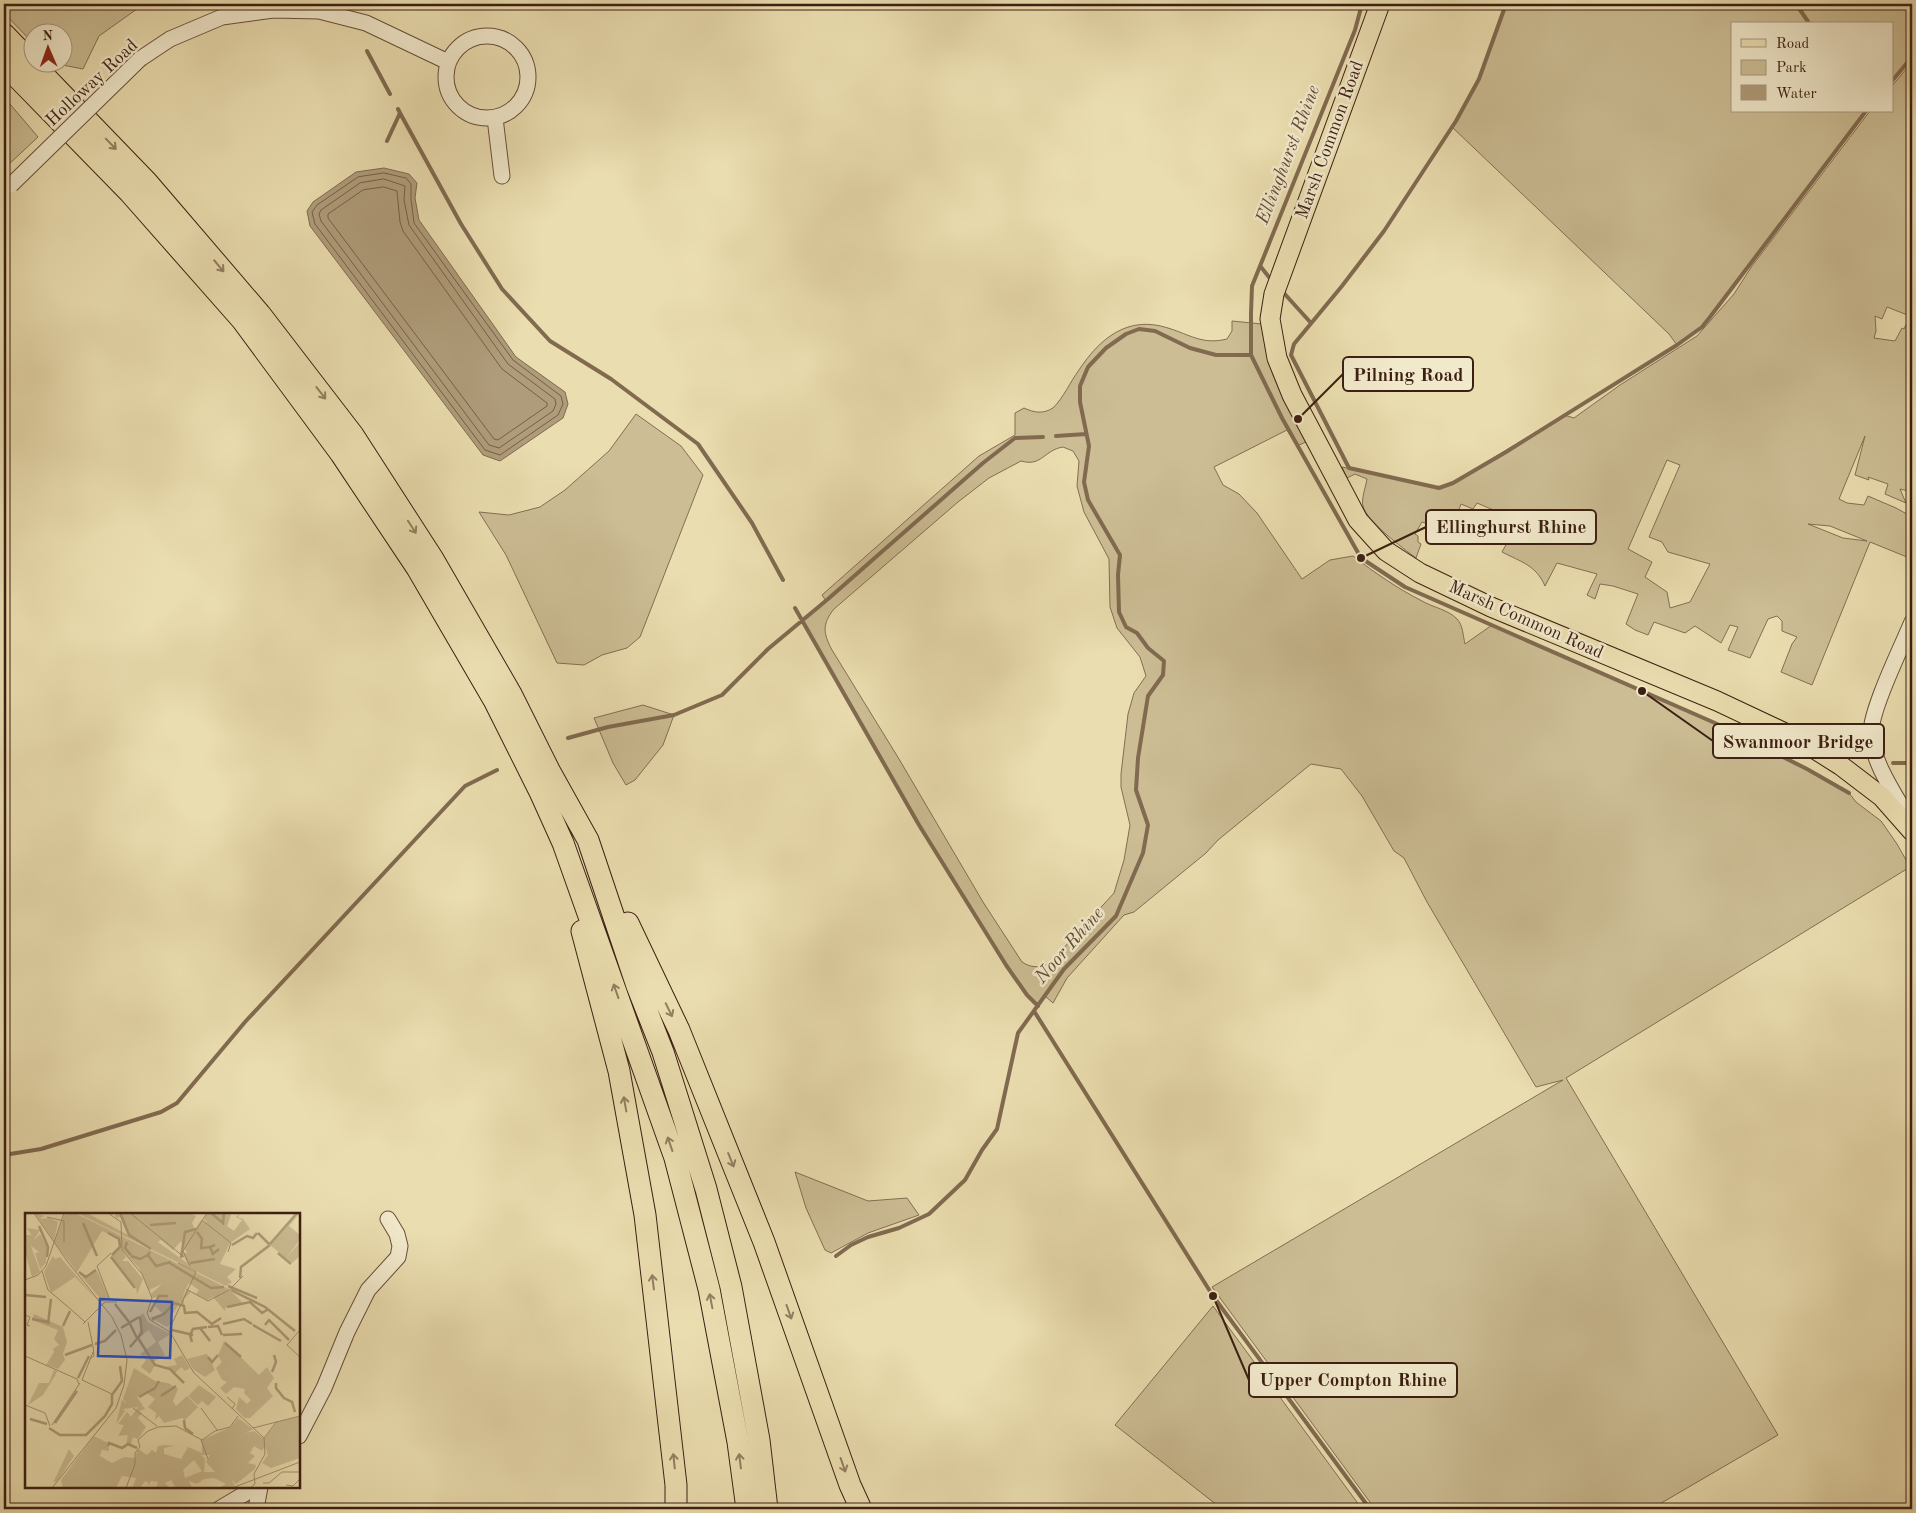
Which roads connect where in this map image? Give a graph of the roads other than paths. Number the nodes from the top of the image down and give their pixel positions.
1 (1380, 4) edge
2 (273, 7) edge
3 (4, 34) edge
4 (448, 62) junction
5 (4, 64) edge
6 (495, 118) junction
7 (502, 176) dead end
8 (8, 190) edge
9 (1912, 622) edge
10 (1871, 733) junction
11 (1802, 741) junction
12 (540, 792) junction
13 (1912, 824) edge
14 (1912, 832) edge
15 (588, 840) junction
16 (388, 1219) dead end
17 (300, 1434) edge
18 (254, 1488) edge
19 (260, 1488) edge
20 (220, 1509) edge
21 (256, 1509) edge
22 (676, 1509) edge
23 (747, 1509) edge
24 (768, 1509) edge
25 (861, 1509) edge

1 - 11 main road, Marsh Common Road
2 - 4 street, Holloway Road
2 - 8 street, Holloway Road, bridge
3 -> 15 highway
4 - 6 street
4 - 6 street
5 - 12 highway
6 - 7 street
9 - 10 street
10 - 11 street
10 - 13 street
11 - 14 main road, Marsh Common Road
22 -> 12 highway
23 -> 12 highway
15 - 24 highway
15 -> 25 highway
16 - 17 street
18 - 20 street
19 - 21 street

